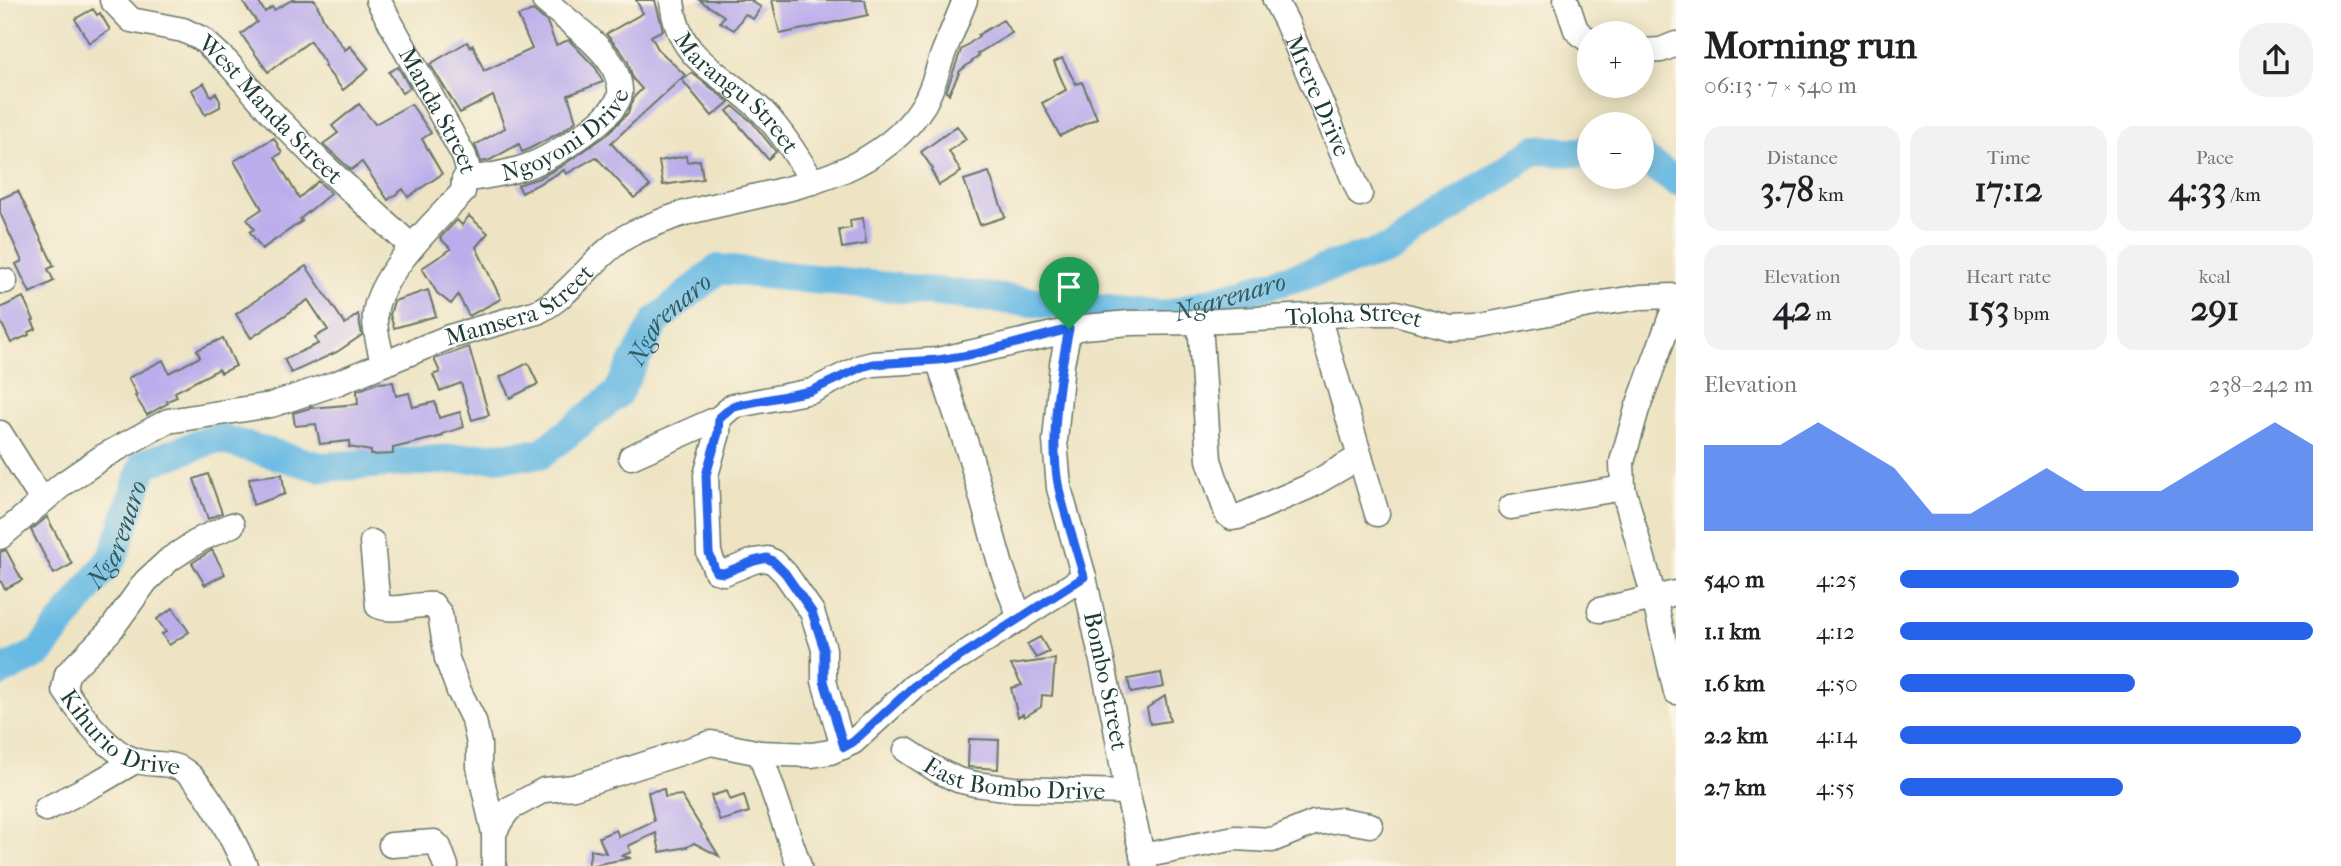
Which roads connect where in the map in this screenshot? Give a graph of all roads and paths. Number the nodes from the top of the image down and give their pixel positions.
1 (112, 0) edge
2 (378, 0) edge
3 (544, 0) edge
4 (672, 0) edge
5 (965, 0) edge
6 (1275, 0) edge
7 (1566, 0) edge
8 (1577, 31) edge
9 (1676, 44) edge
10 (1654, 50) edge
11 (464, 180) junction
12 (813, 182) junction
13 (1360, 194) dead end
14 (412, 247) junction
15 (1676, 296) edge
16 (1676, 303) edge
17 (1318, 316) junction
18 (1200, 322) junction
19 (1069, 329) junction
20 (938, 360) junction
21 (383, 363) junction
22 (719, 418) junction
23 (0, 433) edge
24 (631, 457) dead end
25 (1360, 457) junction
26 (1623, 488) junction
27 (42, 500) junction
28 (1511, 507) dead end
29 (1377, 514) dead end
30 (232, 525) dead end
31 (0, 537) edge
32 (372, 542) dead end
33 (1084, 577) junction
34 (1665, 596) edge
35 (1600, 610) dead end
36 (1020, 619) junction
37 (1676, 692) edge
38 (844, 747) junction
39 (906, 750) dead end
40 (760, 752) junction
41 (135, 761) junction
42 (1127, 792) junction
43 (46, 809) dead end
44 (1370, 825) dead end
45 (494, 833) junction
46 (391, 845) dead end
47 (1144, 861) edge
48 (245, 866) edge
49 (446, 866) edge
50 (494, 866) edge
51 (799, 866) edge

1 - 14 street, West Manda Street
2 - 11 street, Manda Street
3 - 11 street, Ngoyoni Drive
4 - 12 street, Marangu Street
5 - 12 street, Mamsera Street
6 - 13 street, Mrere Drive
7 - 8 street
9 - 10 street
11 - 14 street, Manda Street
12 - 21 street, Mamsera Street
14 - 21 street, Manda Street
15 - 17 street, Toloha Street
16 - 26 street
17 - 18 street, Toloha Street
17 - 25 street
18 - 19 street, Toloha Street
18 - 25 street
19 - 20 street, Toloha Street
19 - 33 street, Bombo Street
20 - 22 street, Toloha Street
20 - 36 street
21 - 27 street, Mamsera Street
22 - 24 street, Toloha Street
22 - 38 street
23 - 27 street
25 - 29 street
26 - 28 street
26 - 34 street
27 - 31 street, Mamsera Street
30 - 41 street, Kihurio Drive
32 - 45 street
33 - 36 street
33 - 42 street, Bombo Street
34 - 35 street
34 - 37 street
36 - 38 street
38 - 40 street
39 - 42 street, East Bombo Drive
40 - 45 street
40 - 51 street
41 - 43 street
41 - 48 street, Kihurio Drive
42 - 47 street, Bombo Street
44 - 47 street
45 - 50 street
46 - 49 street

